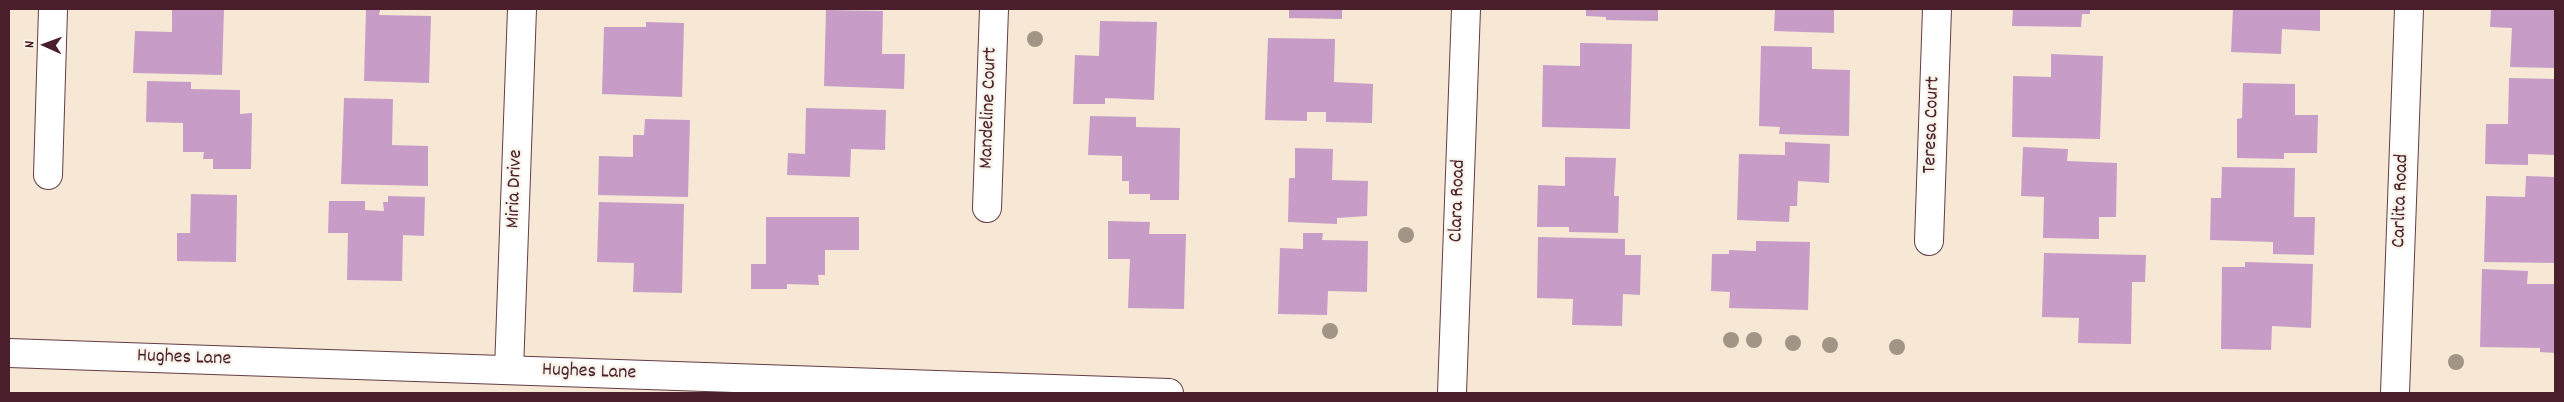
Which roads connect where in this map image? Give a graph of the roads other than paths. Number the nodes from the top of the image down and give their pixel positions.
1 (54, 9) edge
2 (522, 9) edge
3 (994, 9) edge
4 (1466, 9) edge
5 (1937, 9) edge
6 (2409, 9) edge
7 (48, 175) dead end
8 (987, 208) dead end
9 (1929, 241) dead end
10 (9, 353) edge
11 (509, 370) junction
12 (930, 389) edge
13 (1168, 393) edge
14 (1452, 393) edge
15 (2395, 393) edge

1 - 7 street
2 - 11 street, Miria Drive
3 - 8 street, Mandeline Court
4 - 14 street, Clara Road
5 - 9 street, Teresa Court
6 - 15 street, Carlita Road
10 - 11 street, Hughes Lane
11 - 12 street, Hughes Lane
12 - 13 street, Hughes Lane

